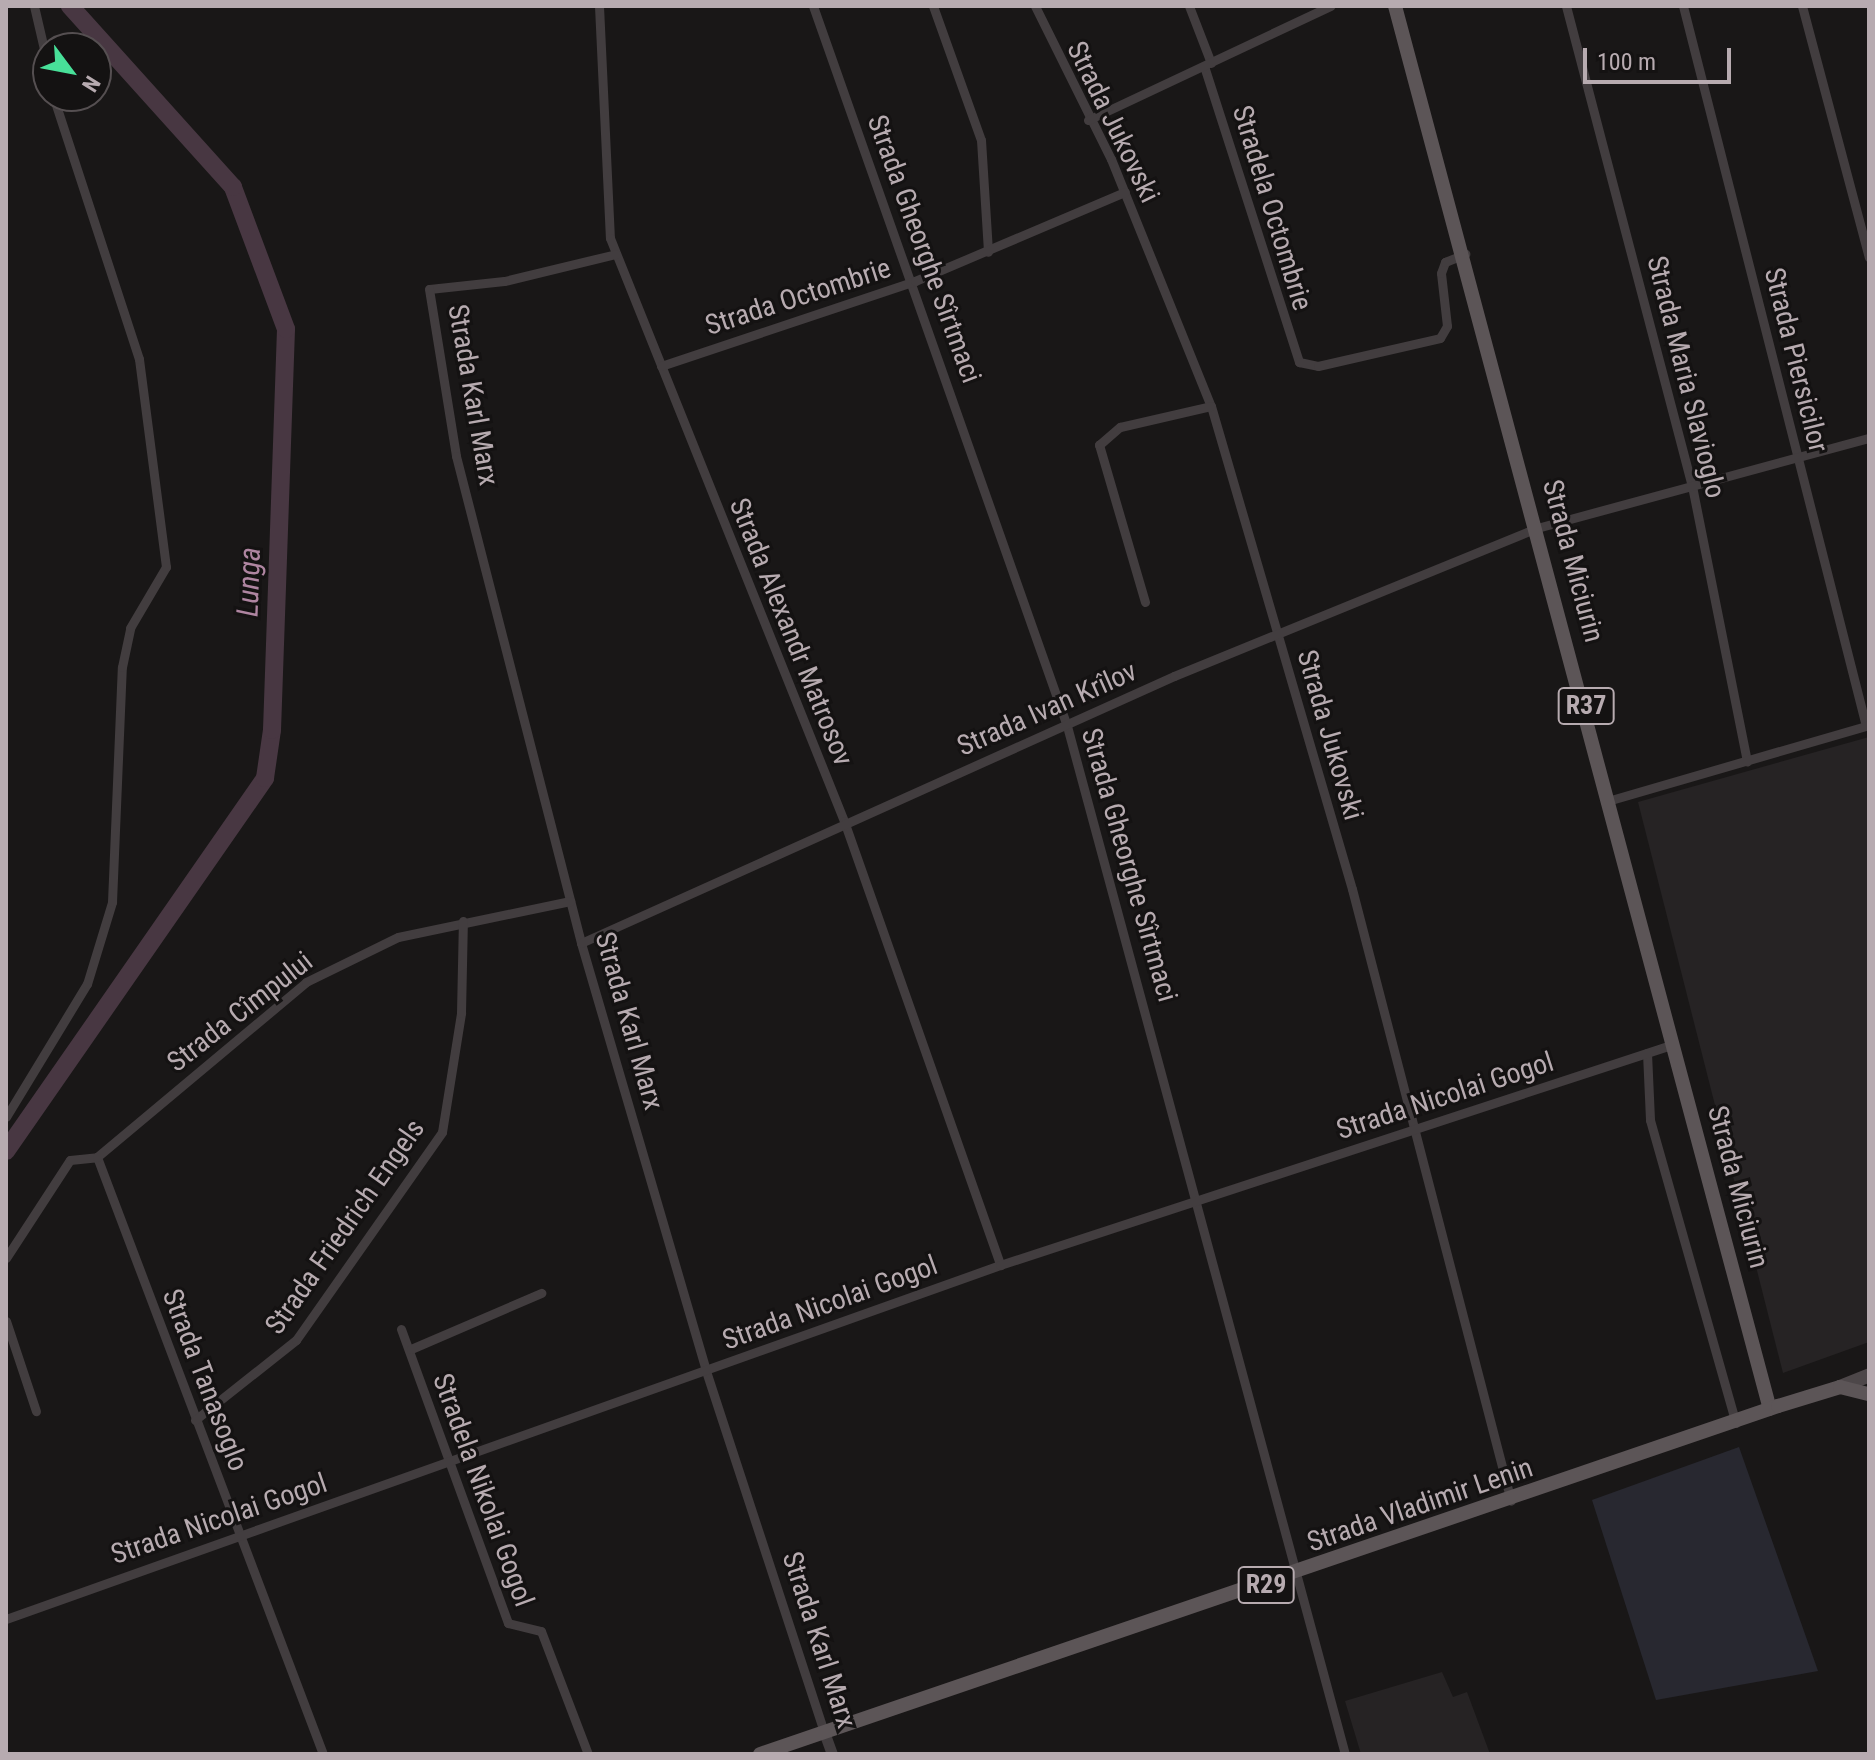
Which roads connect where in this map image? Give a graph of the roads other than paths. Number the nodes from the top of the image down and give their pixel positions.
1 (34, 6) edge
2 (599, 6) edge
3 (813, 6) edge
4 (933, 6) edge
5 (1035, 6) edge
6 (1189, 6) edge
7 (1330, 6) edge
8 (1395, 6) edge
9 (1566, 6) edge
10 (1683, 6) edge
11 (1802, 6) edge
12 (1318, 9) edge
13 (40, 32) edge
14 (1207, 64) junction
15 (58, 112) edge
16 (1088, 120) junction
17 (1125, 192) junction
18 (988, 252) junction
19 (616, 254) junction
20 (1465, 254) junction
21 (1869, 257) edge
22 (915, 281) junction
23 (661, 366) junction
24 (1211, 406) junction
25 (1869, 438) edge
26 (1798, 455) junction
27 (1692, 486) junction
28 (1537, 528) junction
29 (1145, 602) dead end
30 (1278, 635) junction
31 (1867, 725) edge
32 (1067, 726) junction
33 (1747, 762) junction
34 (1611, 800) junction
35 (844, 821) junction
36 (570, 901) junction
37 (463, 921) junction
38 (581, 943) junction
39 (1674, 1044) junction
40 (1647, 1053) junction
41 (6, 1117) edge
42 (1413, 1129) junction
43 (97, 1157) junction
44 (1194, 1202) junction
45 (6, 1258) edge
46 (1000, 1265) junction
47 (541, 1293) dead end
48 (6, 1321) edge
49 (401, 1329) dead end
50 (411, 1349) junction
51 (706, 1371) junction
52 (1869, 1375) edge
53 (1840, 1387) junction
54 (1869, 1394) edge
55 (1770, 1409) junction
56 (36, 1411) dead end
57 (195, 1420) junction
58 (1736, 1423) junction
59 (449, 1461) junction
60 (1511, 1501) junction
61 (241, 1536) junction
62 (1293, 1575) junction
63 (6, 1619) edge
64 (824, 1732) junction
65 (323, 1754) edge
66 (588, 1754) edge
67 (760, 1754) edge
68 (832, 1754) edge
69 (1345, 1754) edge

1 - 13 street
2 - 19 street, Strada Alexandr Matrosov
3 - 22 street, Strada Gheorghe Sîrtmaci
4 - 18 street
5 - 16 street, Strada Jukovski
6 - 14 street, Stradela Octombrie
7 - 12 street
8 - 20 main road, Strada Miciurin / R37
9 - 27 street, Strada Maria Slavioglo
10 - 26 street, Strada Piersicilor
11 - 21 street
12 - 14 street
14 - 16 street
14 - 20 street, Stradela Octombrie
15 - 41 street
16 - 17 street, Strada Jukovski
17 - 18 street, Strada Octombrie
17 - 24 street, Strada Jukovski
18 - 22 street, Strada Octombrie
19 - 23 street, Strada Alexandr Matrosov
19 - 36 street, Strada Karl Marx
20 - 28 main road, Strada Miciurin / R37
22 - 23 street, Strada Octombrie
22 - 32 street, Strada Gheorghe Sîrtmaci
23 - 35 street, Strada Alexandr Matrosov
24 - 29 street
24 - 30 street, Strada Jukovski
25 - 26 street, Strada Ivan Krîlov
26 - 27 street, Strada Ivan Krîlov
26 - 31 street, Strada Piersicilor
27 - 28 street, Strada Ivan Krîlov
27 - 33 street, Strada Maria Slavioglo
28 - 30 street, Strada Ivan Krîlov
28 - 34 main road, Strada Miciurin / R37
30 - 32 street, Strada Ivan Krîlov
30 - 42 street, Strada Jukovski
31 - 33 street
32 - 35 street, Strada Ivan Krîlov
32 - 44 street, Strada Gheorghe Sîrtmaci
33 - 34 street
34 - 39 main road, Strada Miciurin / R37
35 - 38 street, Strada Ivan Krîlov
35 - 46 street, Strada Alexandr Matrosov
36 - 37 street, Strada Cîmpului
36 - 38 street, Strada Karl Marx
37 - 43 street, Strada Cîmpului
37 - 57 street, Strada Friedrich Engels
38 - 51 street, Strada Karl Marx
39 - 40 street, Strada Nicolai Gogol
39 - 55 main road, Strada Miciurin / R37
40 - 42 street, Strada Nicolai Gogol
40 - 58 street
42 - 44 street, Strada Nicolai Gogol
42 - 60 street, Strada Jukovski
43 - 45 street, Strada Cîmpului
43 - 57 street, Strada Tanasoglo
44 - 46 street, Strada Nicolai Gogol
44 - 62 street, Strada Gheorghe Sîrtmaci
46 - 51 street, Strada Nicolai Gogol
47 - 50 street, Stradela Nikolai Gogol
48 - 56 street
49 - 50 street, Stradela Nikolai Gogol
50 - 59 street, Stradela Nikolai Gogol
51 - 59 street, Strada Nicolai Gogol
51 - 64 street, Strada Karl Marx
52 - 53 main road
53 - 54 main road
53 - 55 main road, Strada Vladimir Lenin / R29
55 - 58 main road, Strada Vladimir Lenin / R29
57 - 61 street, Strada Tanasoglo
58 - 60 main road, Strada Vladimir Lenin / R29
59 - 61 street, Strada Nicolai Gogol
59 - 66 street, Stradela Nikolai Gogol
60 - 62 main road, Strada Vladimir Lenin / R29
61 - 63 street, Strada Nicolai Gogol
61 - 65 street, Strada Tanasoglo
62 - 64 main road, Strada Vladimir Lenin / R29
62 - 69 street, Strada Gheorghe Sîrtmaci
64 - 67 main road, Strada Vladimir Lenin / R29
64 - 68 street, Strada Karl Marx

